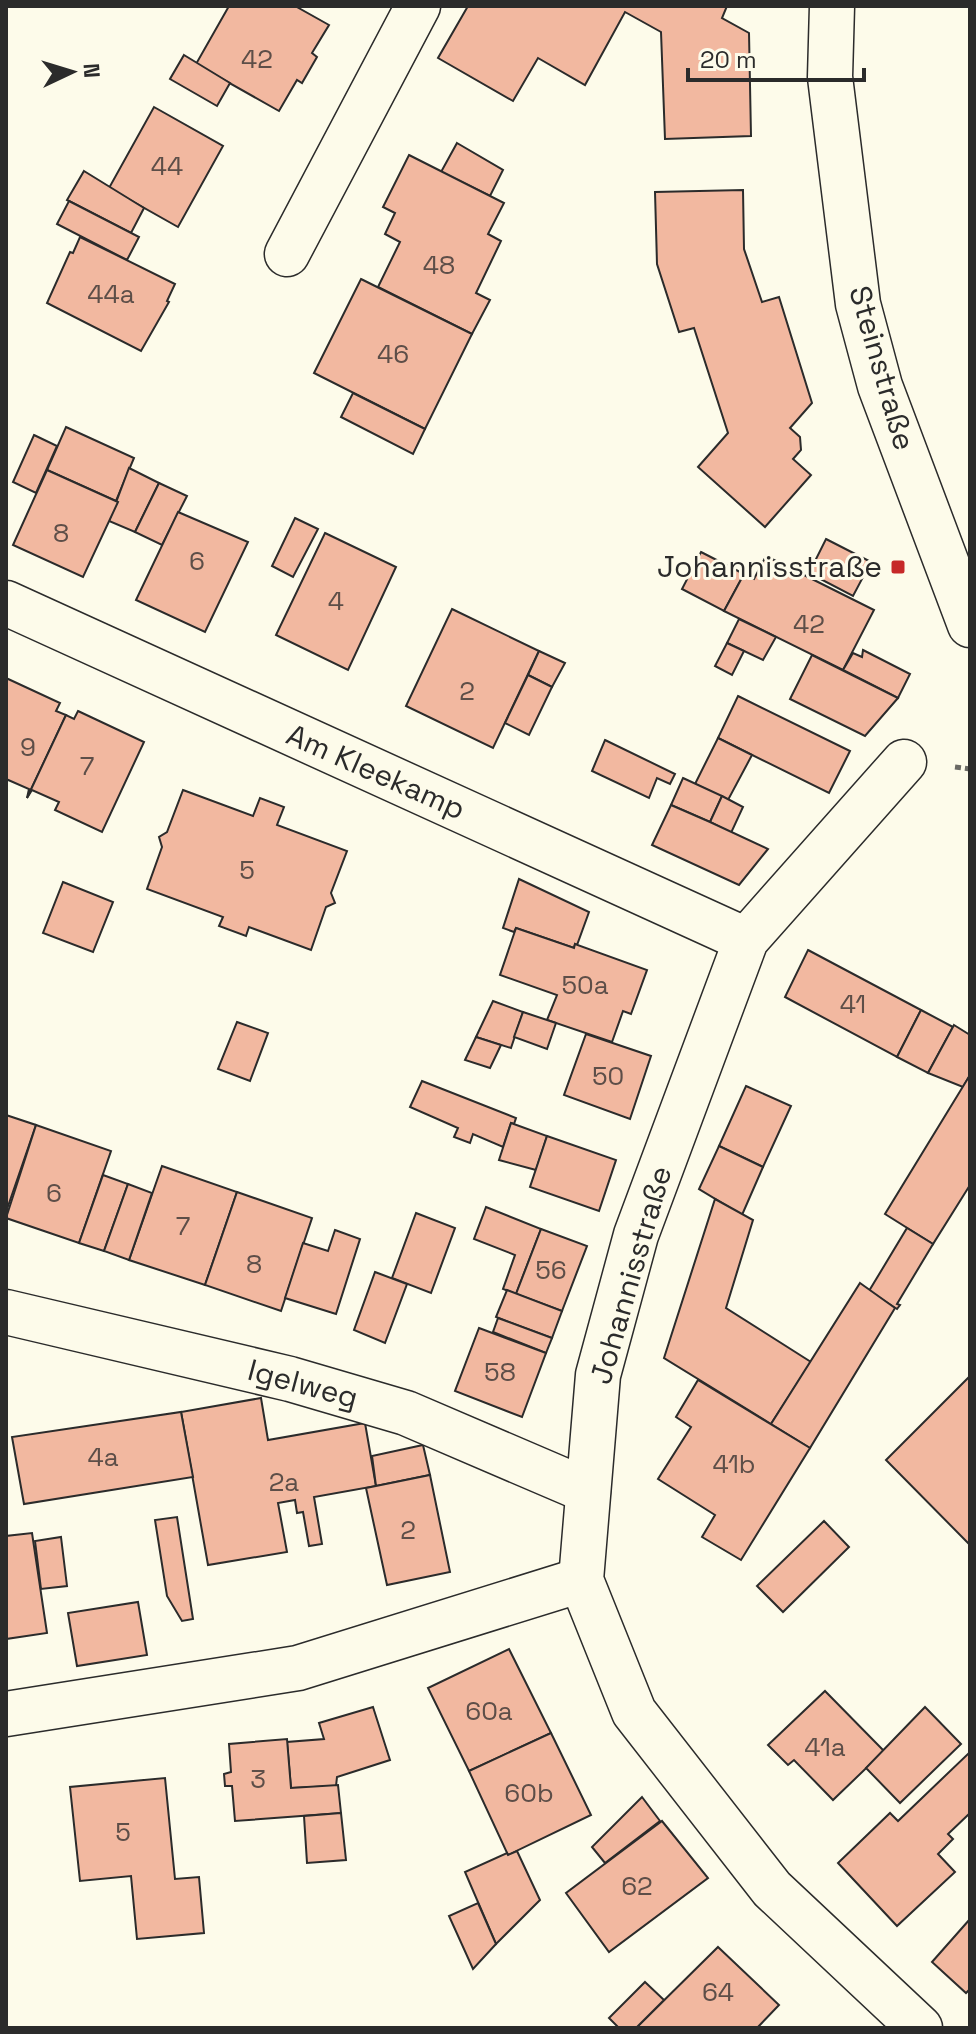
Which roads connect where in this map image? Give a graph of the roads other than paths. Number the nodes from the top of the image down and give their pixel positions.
1 (418, 6) edge
2 (832, 6) edge
3 (287, 254) dead end
4 (6, 603) edge
5 (970, 625) edge
6 (904, 762) dead end
7 (746, 940) junction
8 (6, 1312) edge
9 (588, 1491) junction
10 (581, 1580) junction
11 (6, 1714) edge
12 (920, 2028) edge

1 - 3 street
2 - 5 street, Steinstraße
4 - 7 street, Am Kleekamp
6 - 7 street, Johannisstraße
7 - 9 street, Johannisstraße
8 - 9 street, Igelweg
9 - 10 street, Johannisstraße
10 - 11 street
10 - 12 street, Johannisstraße

